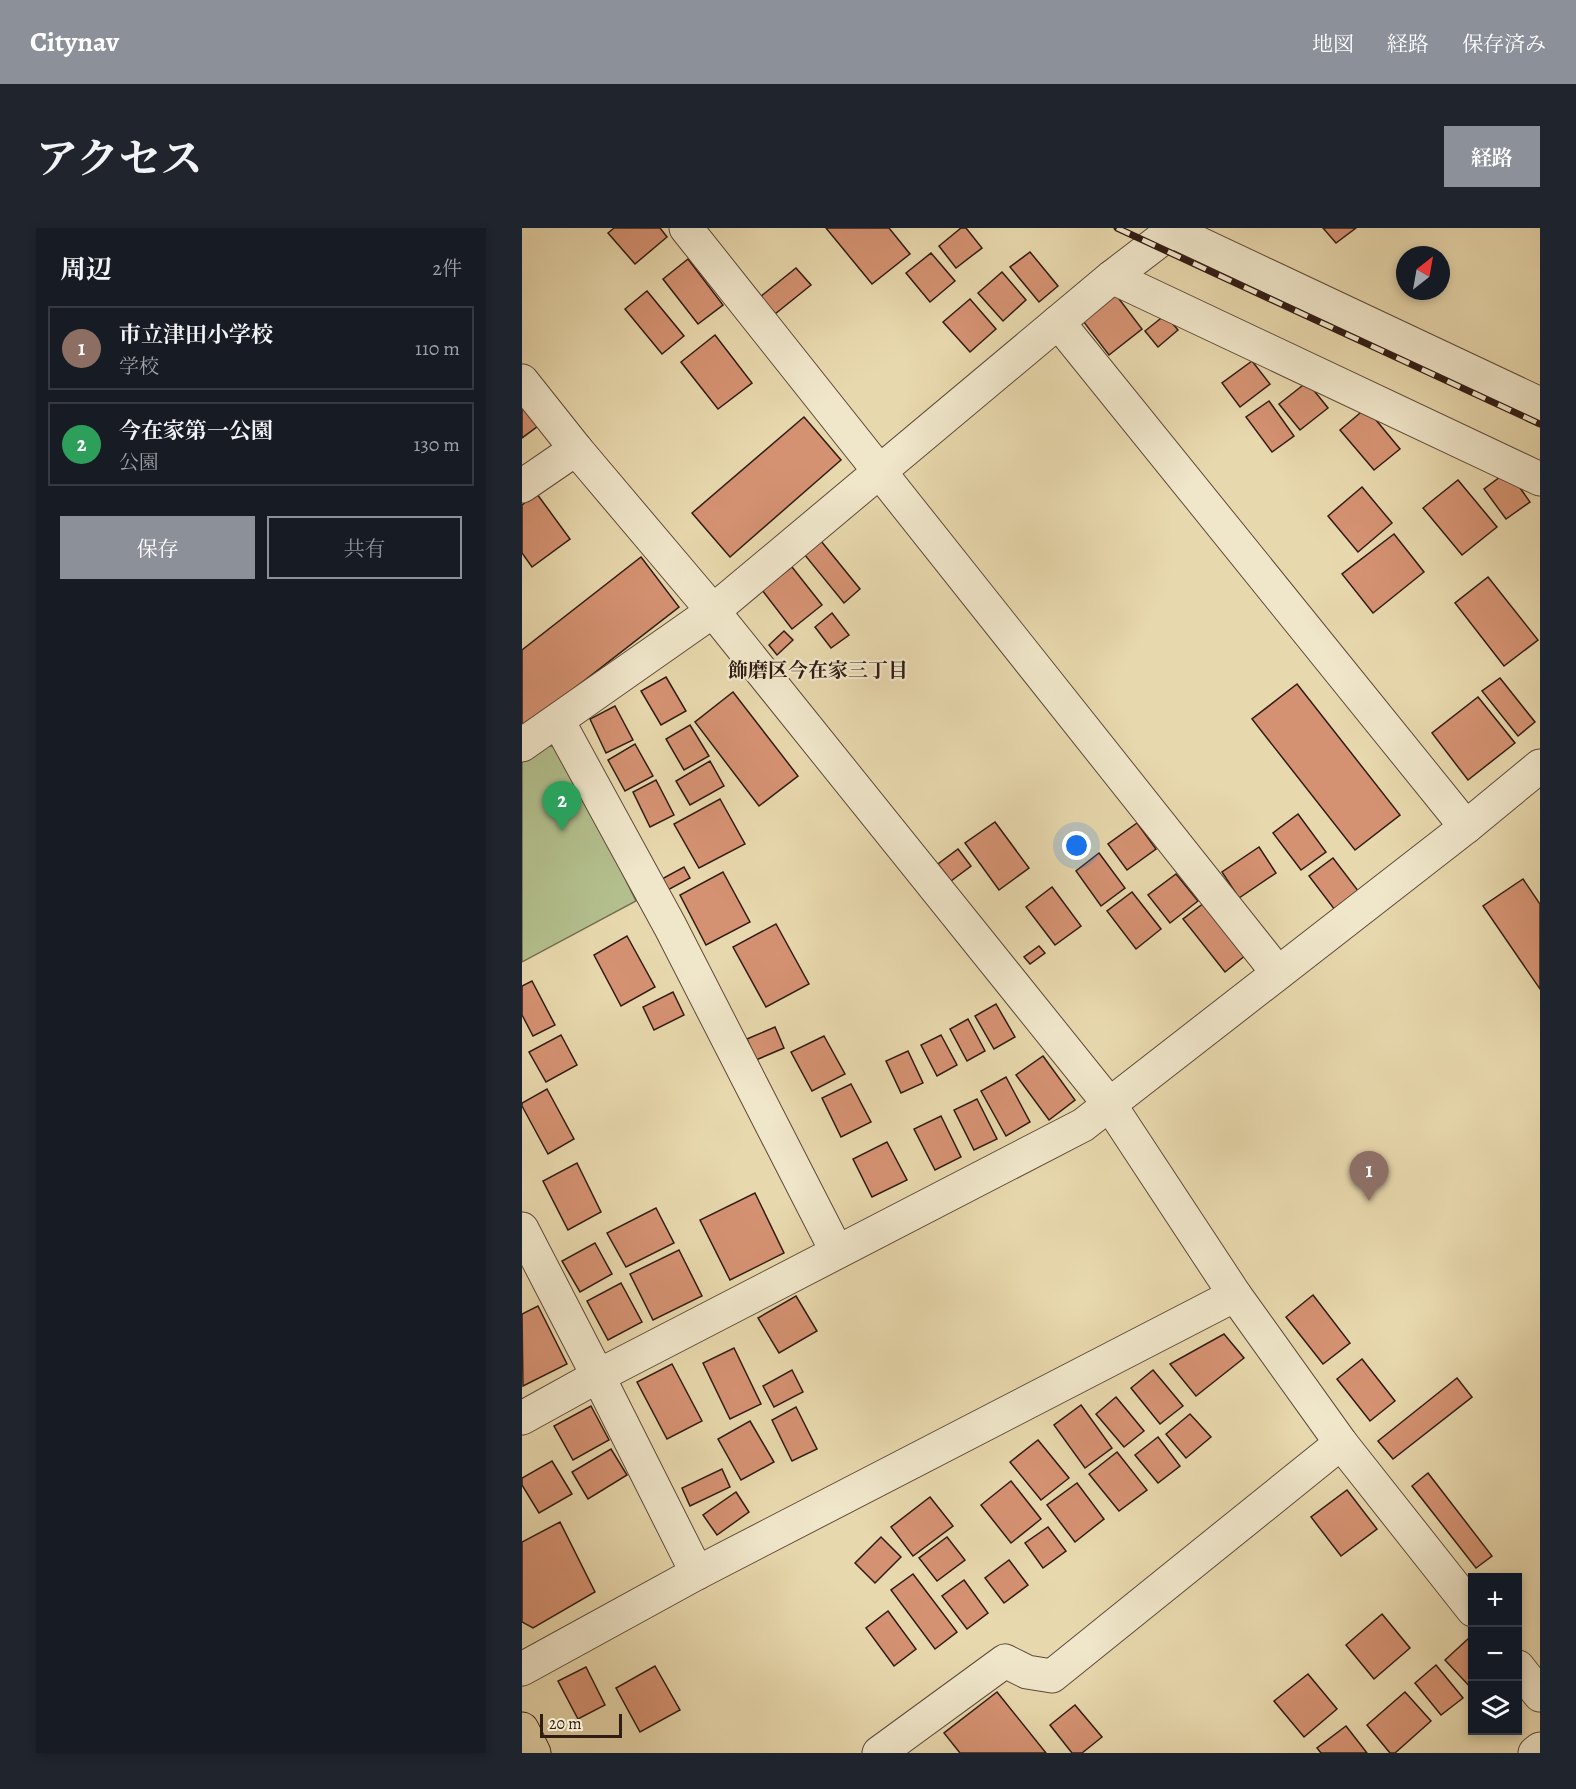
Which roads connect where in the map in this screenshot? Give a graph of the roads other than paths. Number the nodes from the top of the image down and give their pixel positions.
1 (686, 228) edge
2 (1172, 229) edge
3 (1112, 277) junction
4 (1058, 322) junction
5 (522, 381) edge
6 (1540, 404) edge
7 (576, 449) junction
8 (879, 471) junction
9 (1540, 479) edge
10 (522, 486) edge
11 (713, 611) junction
12 (558, 721) junction
13 (522, 745) edge
14 (1540, 766) edge
15 (1466, 827) junction
16 (1278, 973) junction
17 (1110, 1105) junction
18 (522, 1229) edge
19 (837, 1252) junction
20 (1235, 1295) junction
21 (598, 1376) junction
22 (522, 1418) edge
23 (1341, 1443) junction
24 (697, 1573) junction
25 (1468, 1604) edge
26 (522, 1669) edge
27 (1522, 1672) edge
28 (1540, 1695) edge
29 (522, 1730) edge
30 (1540, 1749) edge
31 (534, 1753) edge
32 (879, 1753) edge
33 (1535, 1753) edge

1 - 8 street
2 - 3 street
2 - 6 street
3 - 4 street
3 - 9 street
4 - 8 street
4 - 15 street
5 - 7 street
7 - 10 street
7 - 11 street
8 - 11 street
8 - 16 street
11 - 12 street
11 - 17 street
12 - 13 street
12 - 19 street
14 - 15 street
15 - 16 street
16 - 17 street
17 - 19 street
17 - 20 street
18 - 21 street
19 - 21 street
20 - 23 street
20 - 24 street
21 - 22 street
21 - 24 street
23 - 25 street
23 - 32 street
24 - 26 street
27 - 28 street
29 - 31 main road
30 - 33 street

